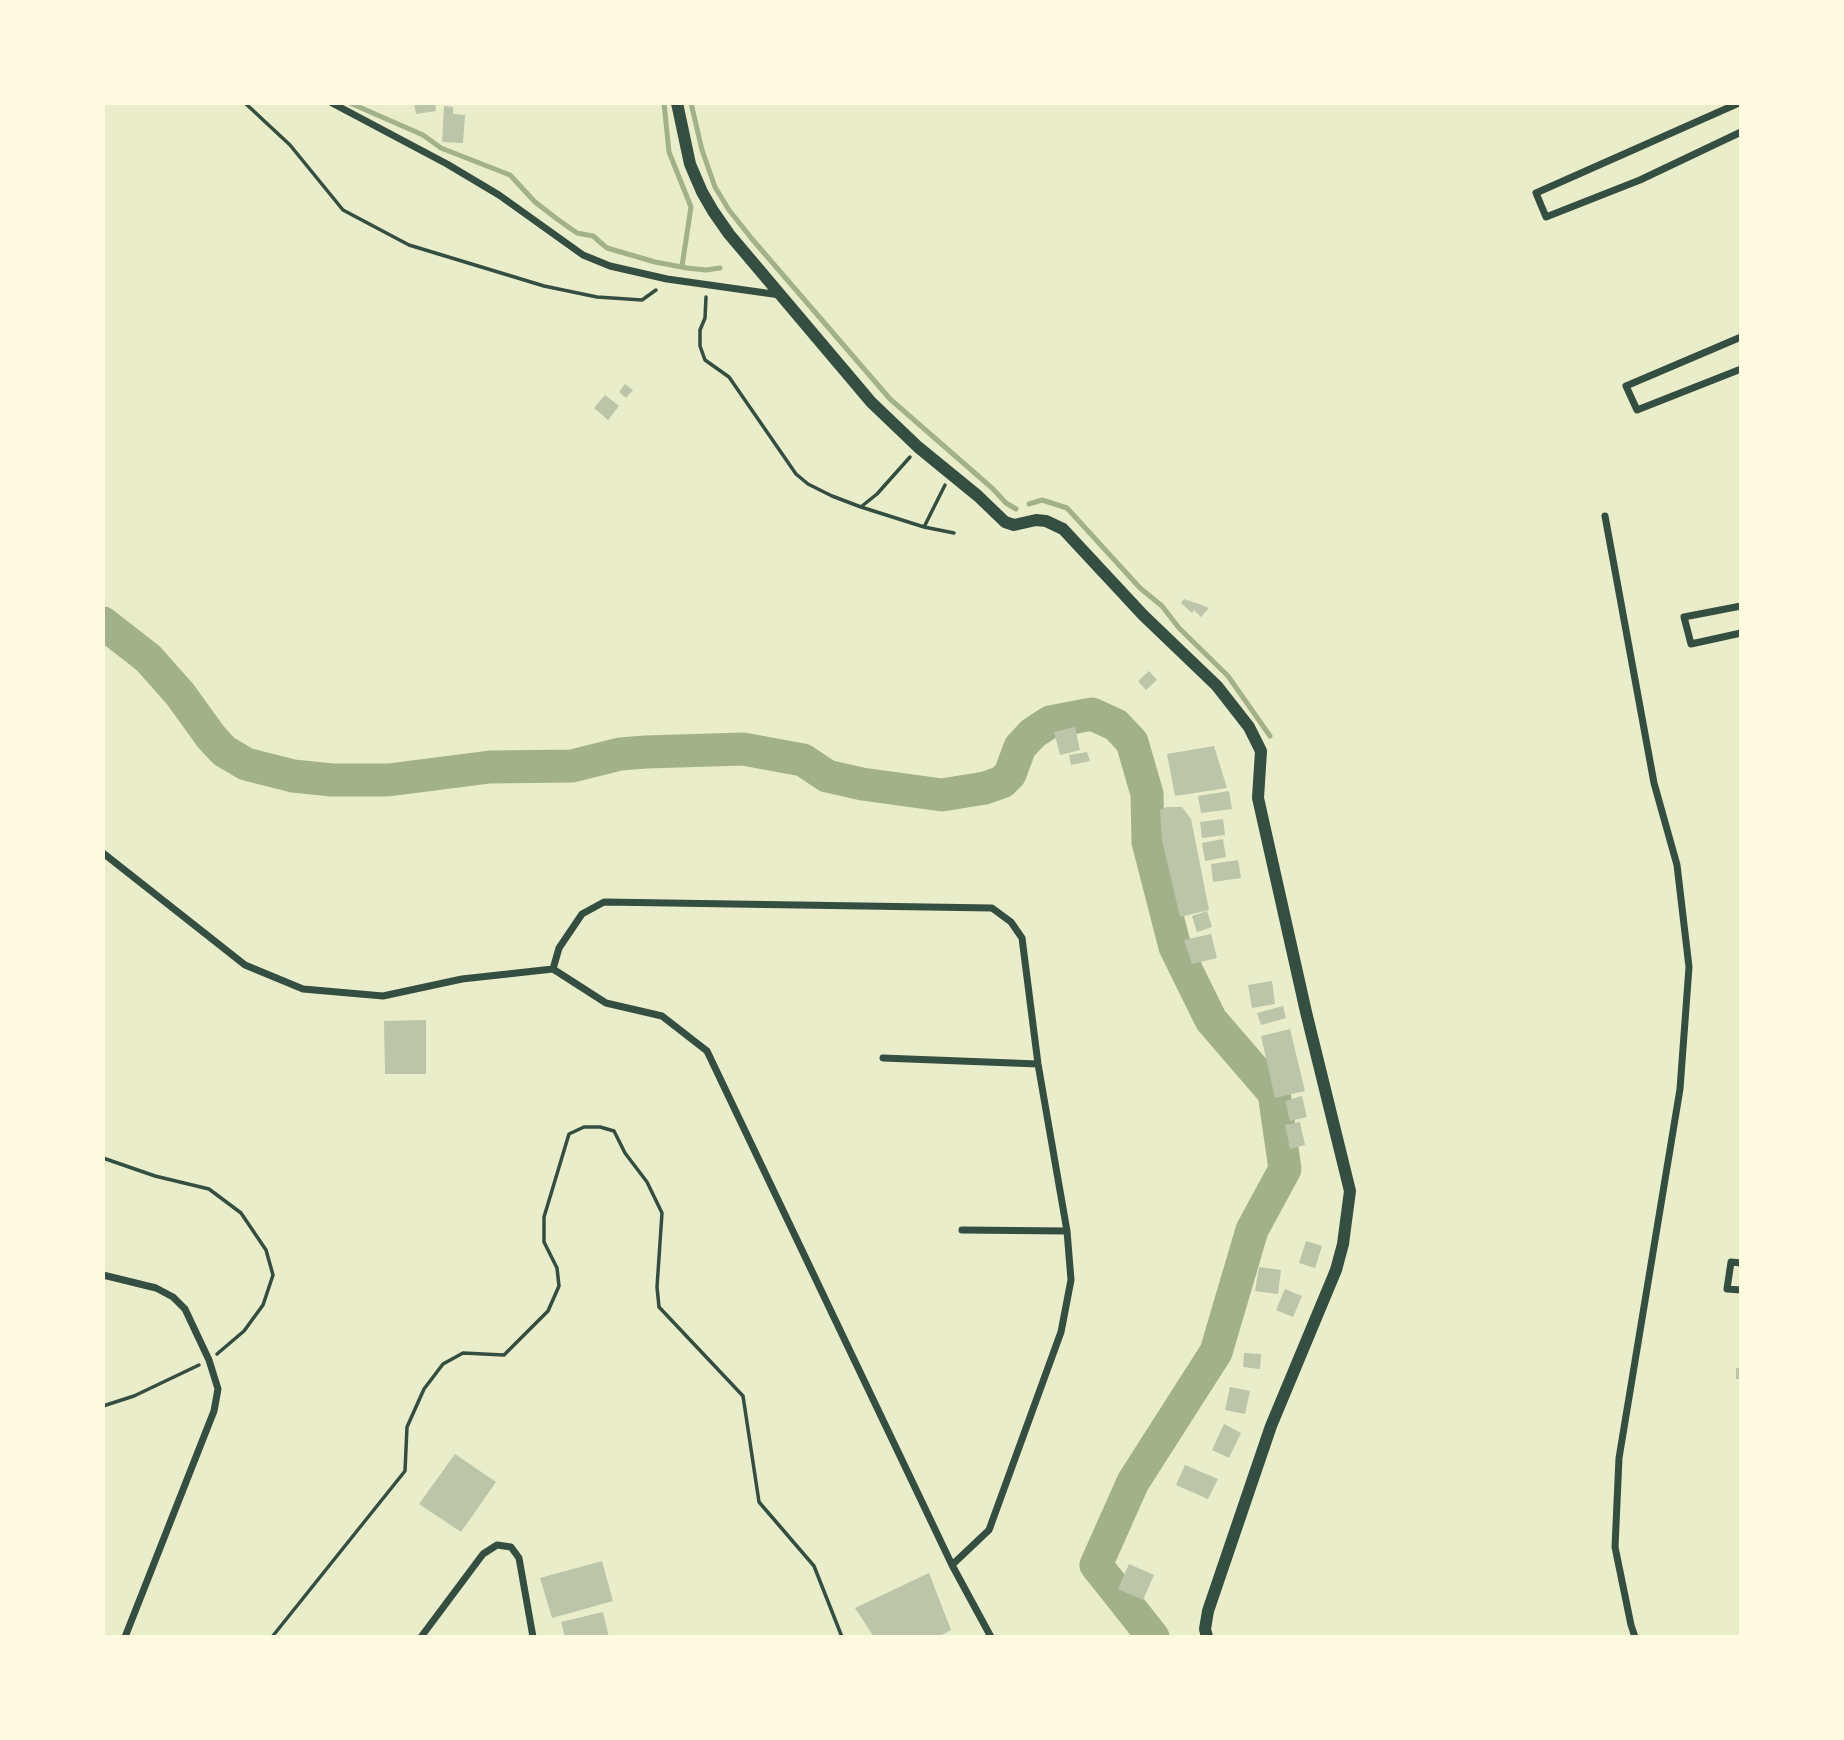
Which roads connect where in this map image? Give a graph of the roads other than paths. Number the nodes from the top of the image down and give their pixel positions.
1 (332, 103) edge
2 (677, 103) edge
3 (1739, 103) edge
4 (1741, 132) edge
5 (780, 295) junction
6 (1741, 337) edge
7 (1741, 369) edge
8 (1605, 516) dead end
9 (1741, 606) edge
10 (1741, 633) edge
11 (103, 853) edge
12 (553, 969) junction
13 (883, 1058) dead end
14 (1038, 1064) junction
15 (962, 1230) dead end
16 (1067, 1231) junction
17 (1741, 1263) edge
18 (103, 1275) edge
19 (1741, 1290) edge
20 (952, 1565) junction
21 (125, 1637) edge
22 (421, 1637) edge
23 (533, 1637) edge
24 (991, 1637) edge
25 (1207, 1637) edge
26 (1635, 1637) edge

1 - 5 street
2 - 5 street
3 - 4 street
5 - 25 street
6 - 7 street
8 - 26 street
9 - 10 street
11 - 12 street
12 - 14 street
12 - 20 street
13 - 14 street
14 - 16 street
15 - 16 street
16 - 20 street
17 - 19 street
18 - 21 street
20 - 24 street
22 - 23 street

